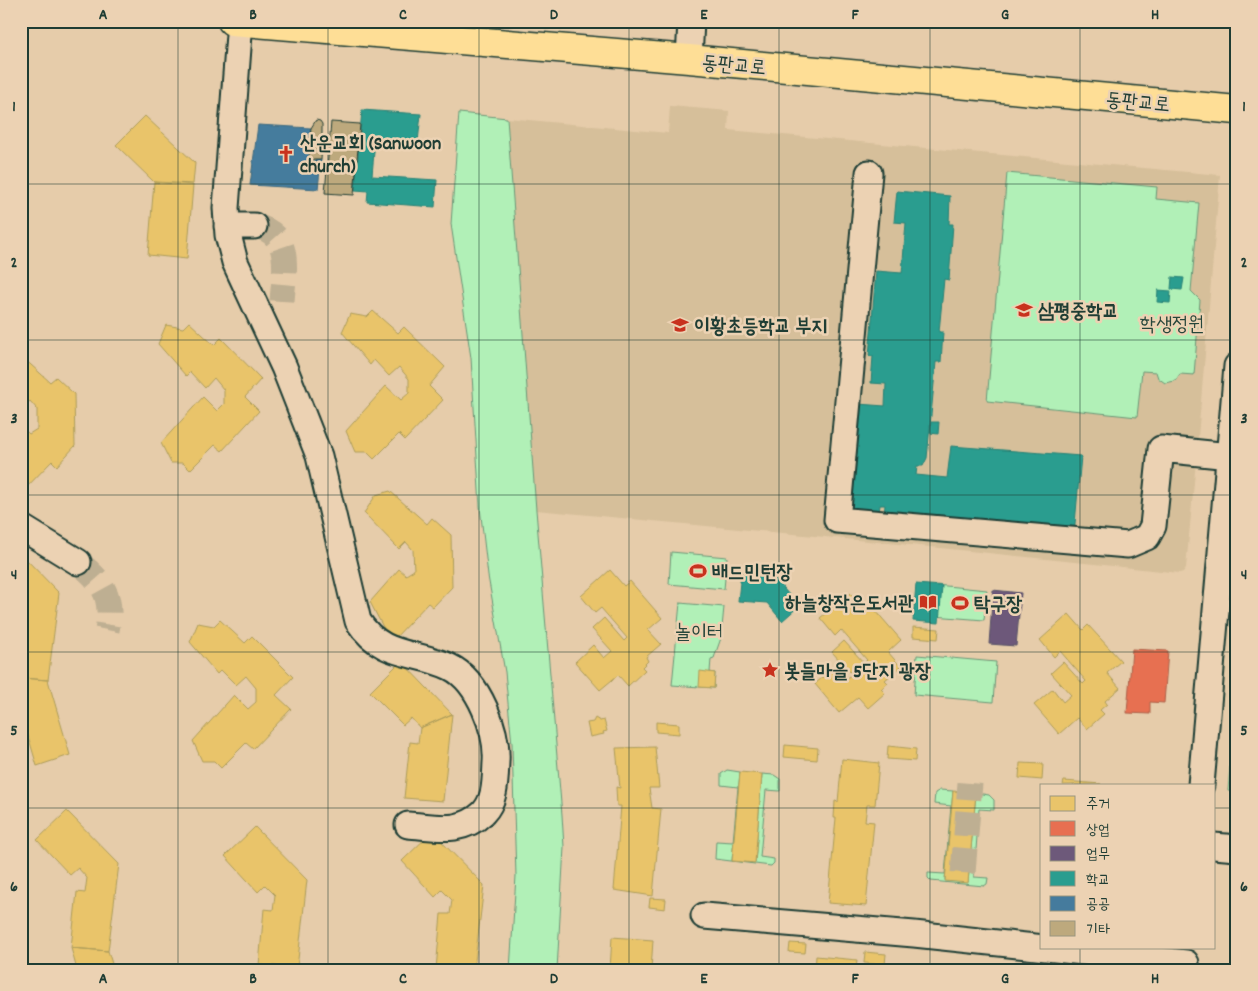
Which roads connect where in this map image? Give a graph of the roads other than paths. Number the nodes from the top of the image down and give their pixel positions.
1 (232, 21) edge
2 (691, 21) edge
3 (240, 22) edge
4 (689, 59) junction
5 (1237, 110) edge
6 (869, 172) dead end
7 (227, 226) junction
8 (254, 226) tunnel mouth
9 (1237, 366) edge
10 (1230, 456) junction
11 (21, 527) edge
12 (78, 562) tunnel mouth
13 (1201, 784) edge
14 (408, 825) dead end
15 (1216, 846) edge
16 (1237, 848) edge
17 (704, 916) dead end
18 (1040, 946) edge
19 (1060, 948) edge
20 (1186, 960) edge

1 - 3 main road, 동판교로
2 - 4 street
3 - 4 main road, 동판교로
3 - 7 street
4 - 5 main road, 동판교로
6 - 10 street
7 - 8 street
7 - 14 street
9 - 10 street
10 - 13 street
11 - 12 street
15 - 16 street
17 - 18 street
19 - 20 street

